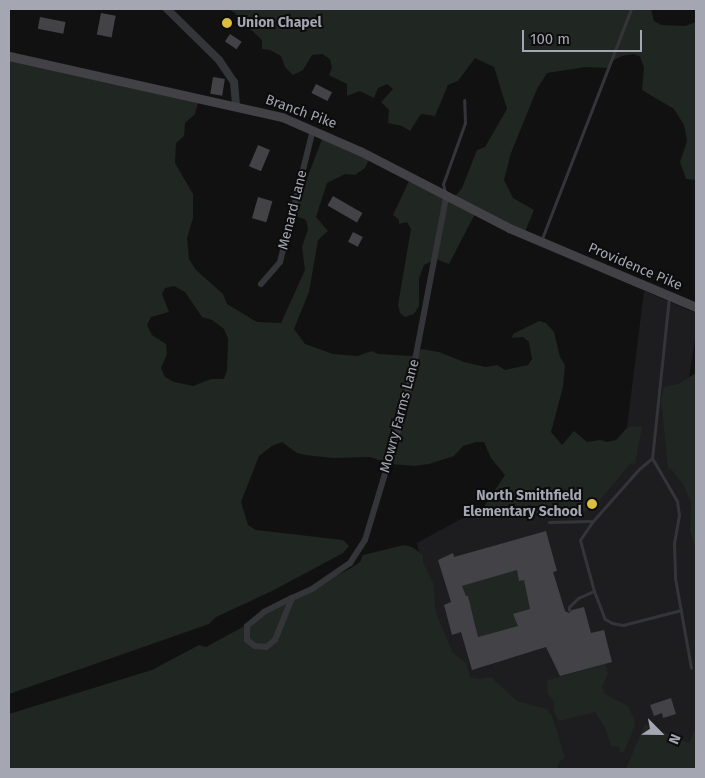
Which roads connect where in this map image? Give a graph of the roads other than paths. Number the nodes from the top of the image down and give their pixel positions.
1 (167, 9) edge
2 (631, 9) edge
3 (9, 56) edge
4 (464, 100) dead end
5 (236, 106) junction
6 (313, 130) junction
7 (446, 197) junction
8 (541, 242) junction
9 (563, 252) joint
10 (261, 284) dead end
11 (669, 297) junction
12 (696, 308) edge
13 (652, 458) junction
14 (592, 521) junction
15 (549, 522) dead end
16 (594, 591) junction
17 (292, 598) junction
18 (569, 610) dead end
19 (681, 610) junction
20 (691, 668) dead end

1 - 5 street
2 - 8 lane
3 - 5 main road, Branch Pike
4 - 7 lane
5 - 6 main road, Branch Pike
6 - 7 main road, Branch Pike
6 - 10 street, Menard Lane
7 - 8 main road, Branch Pike
7 - 17 street, Mowry Farms Lane
8 - 9 main road, Branch Pike
9 - 11 main road, Providence Pike
11 - 12 main road, Providence Pike
11 - 13 lane
13 - 14 lane
13 - 19 lane
14 - 15 lane
14 - 16 lane
16 - 18 lane
16 - 19 lane
17 - 17 street, Mowry Farms Lane
19 - 20 lane

